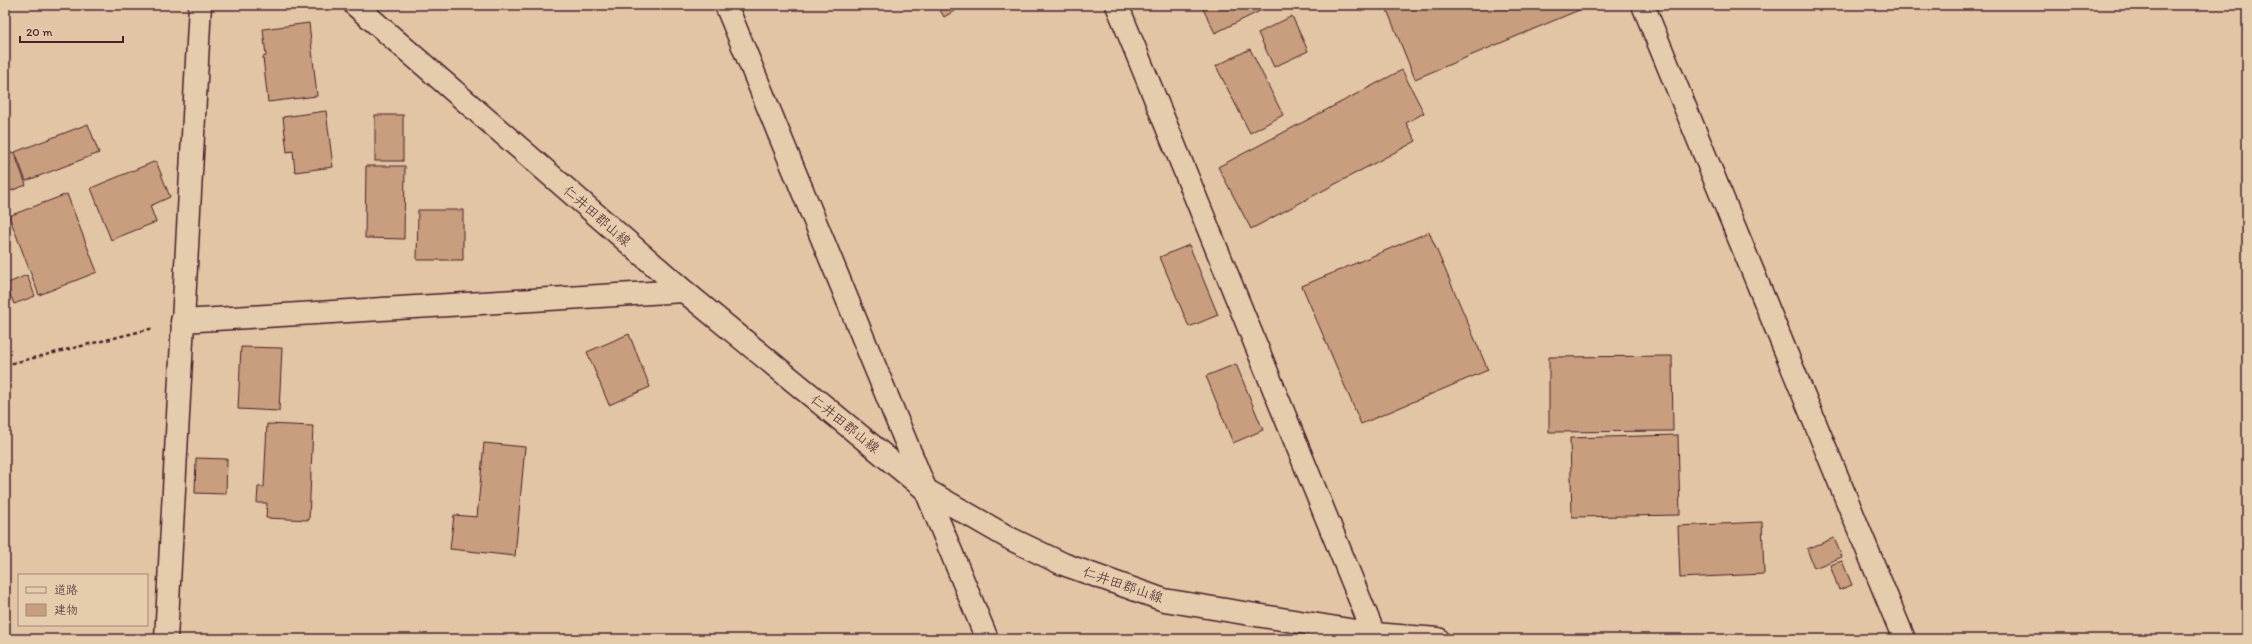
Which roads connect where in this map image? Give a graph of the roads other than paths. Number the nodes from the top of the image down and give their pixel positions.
1 (200, 5) edge
2 (355, 5) edge
3 (726, 5) edge
4 (1117, 5) edge
5 (1643, 5) edge
6 (684, 291) junction
7 (182, 321) junction
8 (926, 490) junction
9 (1375, 637) edge
10 (166, 639) edge
11 (987, 639) edge
12 (1438, 639) edge
13 (1904, 639) edge

1 - 7 street
2 - 6 street, 仁井田郡山線
3 - 8 street
4 - 9 street
5 - 13 street
6 - 7 street
6 - 8 street, 仁井田郡山線
7 - 10 street
8 - 9 street, 仁井田郡山線
8 - 11 street
9 - 12 street, 仁井田郡山線

